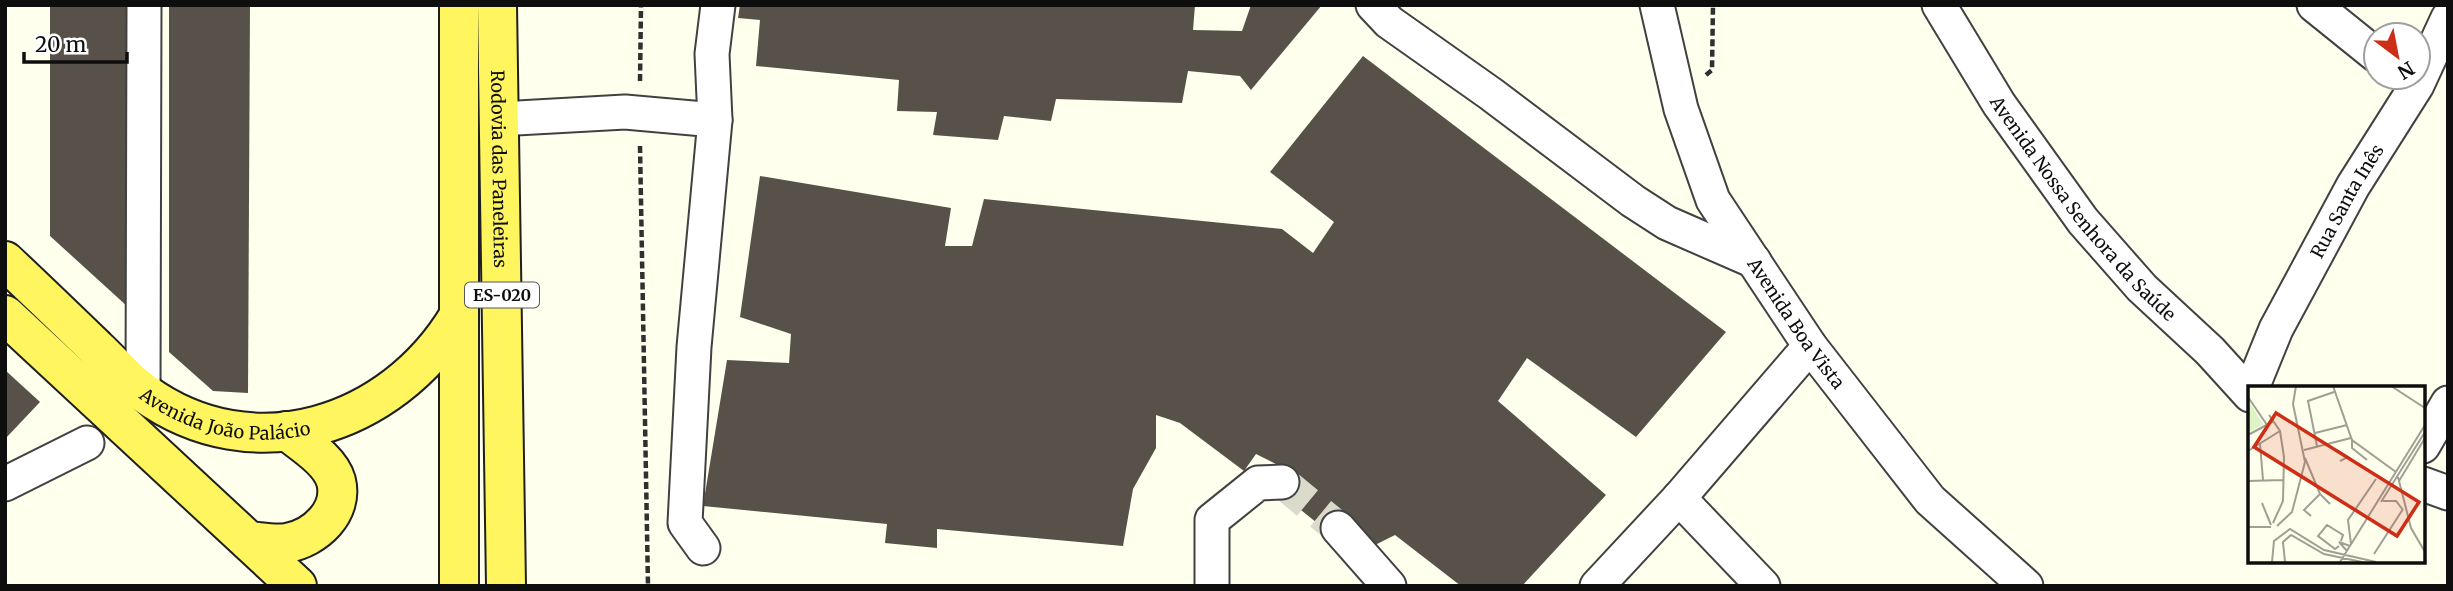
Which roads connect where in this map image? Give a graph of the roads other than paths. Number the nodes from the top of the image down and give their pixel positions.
1 (145, 5) edge
2 (458, 5) edge
3 (497, 5) edge
4 (718, 5) edge
5 (1373, 5) edge
6 (1657, 5) edge
7 (1939, 5) edge
8 (2314, 5) edge
9 (2448, 18) edge
10 (2362, 44) edge
11 (2432, 46) edge
12 (2406, 91) edge
13 (499, 119) junction
14 (715, 120) junction
15 (5, 261) edge
16 (1754, 261) junction
17 (5, 315) edge
18 (458, 317) junction
19 (1810, 346) junction
20 (2253, 386) edge
21 (142, 392) junction
22 (2248, 393) edge
23 (2448, 403) edge
24 (287, 431) junction
25 (87, 443) dead end
26 (2425, 443) edge
27 (1282, 482) dead end
28 (5, 484) edge
29 (2425, 485) edge
30 (2448, 493) edge
31 (1679, 498) junction
32 (1338, 528) tunnel mouth
33 (249, 541) junction
34 (703, 548) dead end
35 (297, 586) edge
36 (459, 586) edge
37 (506, 586) edge
38 (1212, 586) edge
39 (1389, 586) edge
40 (1597, 586) edge
41 (1763, 586) edge
42 (2026, 586) edge

1 - 21 street
2 - 18 main road, ES-020
3 - 13 main road, Rodovia das Paneleiras / ES-020
4 - 14 street
5 - 16 street
6 - 16 street, Avenida Boa Vista
7 - 22 street, Avenida Nossa Senhora da Saúde
8 - 10 street
9 - 11 street, Rua Santa Inês
12 - 20 street, Rua Santa Inês
13 - 14 street
13 - 37 main road, Rodovia das Paneleiras / ES-020
14 - 34 street
15 - 21 main road, Avenida João Palácio
16 - 19 street, Avenida Boa Vista
17 - 33 main road
18 - 24 main road, Avenida João Palácio
18 - 36 main road, ES-020
19 - 31 street
19 - 42 street, Avenida Boa Vista
21 - 24 main road, Avenida João Palácio
23 - 26 street
24 - 33 main road
25 - 28 street
27 - 38 street
29 - 30 street
31 - 40 street
31 - 41 street
32 - 39 street
33 - 35 main road

